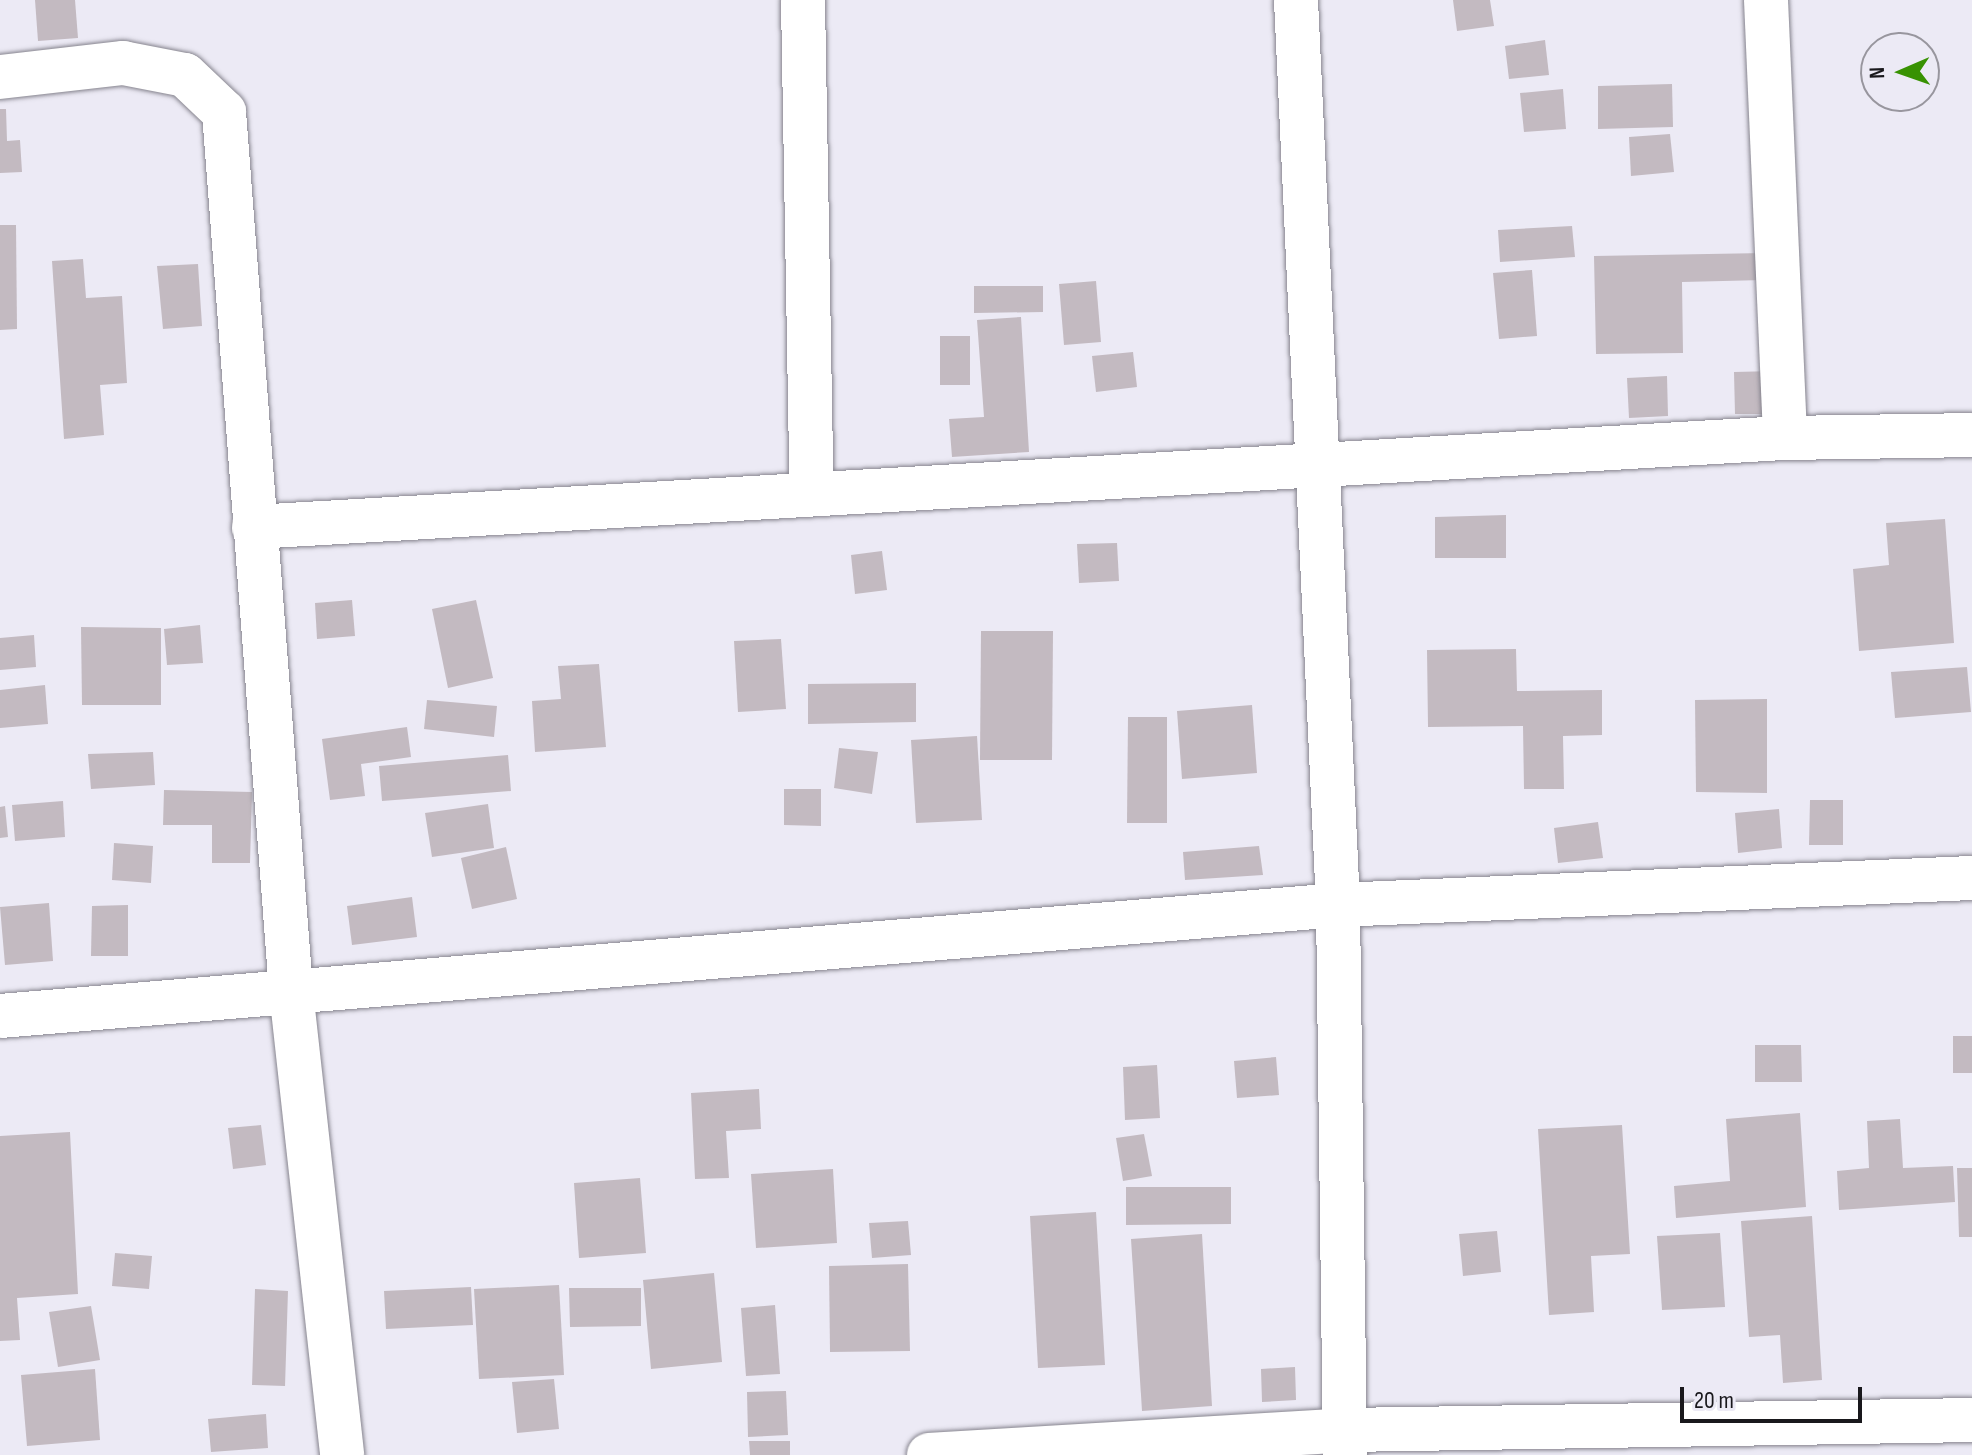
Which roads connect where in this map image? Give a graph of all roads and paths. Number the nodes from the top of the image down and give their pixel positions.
1 (803, 0) edge
2 (1296, 0) edge
3 (1766, 0) edge
4 (0, 77) edge
5 (1972, 435) edge
6 (1785, 438) junction
7 (1318, 463) junction
8 (812, 494) junction
9 (254, 527) junction
10 (1972, 878) edge
11 (1338, 905) junction
12 (291, 991) junction
13 (0, 1016) edge
14 (1972, 1420) edge
15 (1876, 1440) edge
16 (1345, 1442) edge
17 (342, 1455) edge
18 (929, 1455) edge

1 - 8 street
2 - 7 street
3 - 6 street
4 - 9 street
5 - 6 street
6 - 7 street
7 - 8 street
7 - 11 street
8 - 9 street
9 - 12 street
10 - 11 street
11 - 12 street
11 - 16 street
12 - 13 street
12 - 17 street
14 - 15 street
15 - 16 street
16 - 18 street

